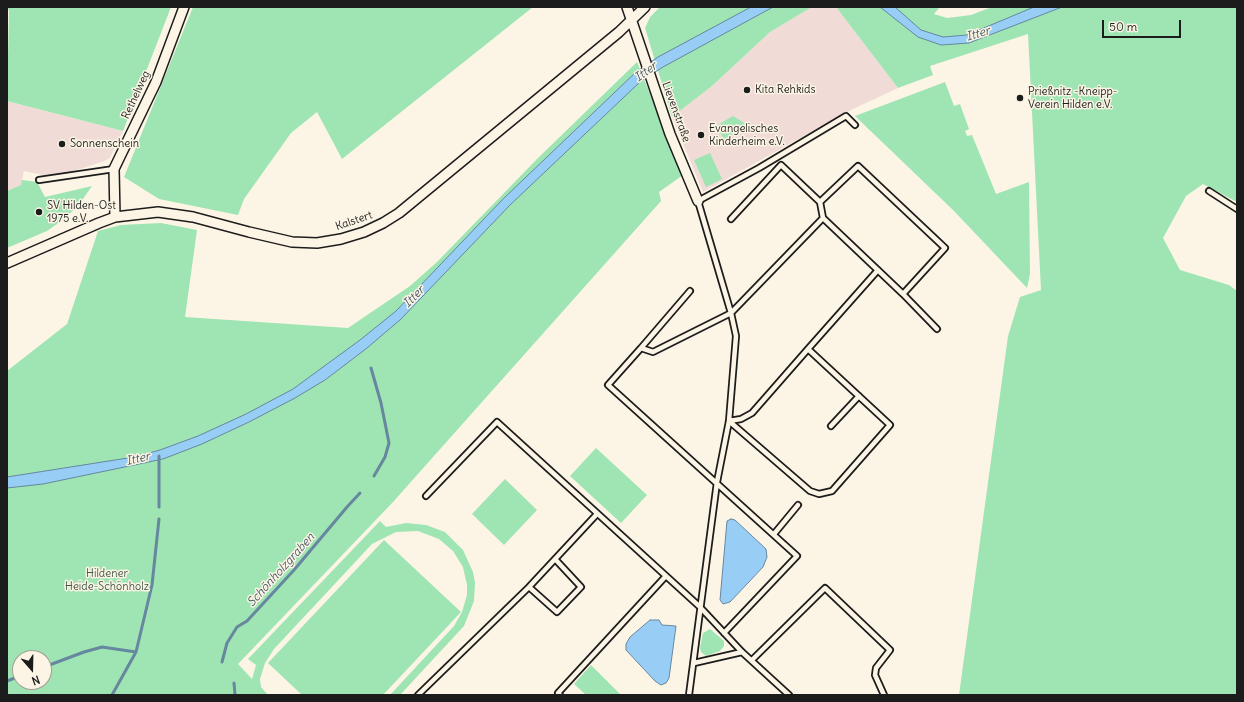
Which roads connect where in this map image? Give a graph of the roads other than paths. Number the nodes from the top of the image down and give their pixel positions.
1 (184, 7) edge
2 (627, 7) edge
3 (645, 7) edge
4 (631, 20) junction
5 (855, 125) dead end
6 (765, 158) dead end
7 (767, 163) junction
8 (114, 169) junction
9 (39, 180) dead end
10 (1209, 191) dead end
11 (698, 201) junction
12 (820, 202) junction
13 (1237, 209) edge
14 (115, 217) junction
15 (823, 218) junction
16 (731, 219) dead end
17 (7, 263) edge
18 (878, 270) junction
19 (690, 291) dead end
20 (903, 294) junction
21 (731, 312) junction
22 (937, 329) dead end
23 (640, 348) junction
24 (808, 350) junction
25 (858, 396) junction
26 (728, 421) junction
27 (831, 426) dead end
28 (717, 482) junction
29 (426, 496) dead end
30 (798, 505) dead end
31 (597, 514) junction
32 (774, 534) junction
33 (555, 559) junction
34 (665, 577) junction
35 (529, 587) junction
36 (699, 606) junction
37 (724, 633) junction
38 (742, 652) junction
39 (752, 660) junction
40 (694, 663) junction
41 (418, 695) edge
42 (560, 695) edge
43 (689, 695) edge
44 (789, 695) edge
45 (884, 695) edge

1 - 8 street, Rethelweg
2 - 4 street, Lievenstraße
3 - 4 street, Kalstert
4 - 11 street, Lievenstraße
4 - 14 street, Kalstert
5 - 7 lane
6 - 7 lane
7 - 11 lane
8 - 9 lane
8 - 14 street, Rethelweg
10 - 13 lane
11 - 21 lane
12 - 15 lane
12 - 16 lane
12 - 20 lane
14 - 17 street, Kalstert
15 - 18 lane
15 - 21 lane
18 - 20 lane
18 - 24 lane
19 - 23 lane
20 - 22 lane
21 - 23 lane
21 - 26 lane
23 - 28 lane
24 - 25 lane
24 - 26 lane
25 - 26 lane
25 - 27 lane
26 - 28 lane
28 - 32 lane
28 - 36 lane
29 - 31 lane
30 - 32 lane
31 - 33 lane
31 - 34 lane
32 - 37 lane
33 - 35 lane
33 - 35 lane
34 - 36 lane
34 - 42 lane
35 - 41 lane
36 - 37 lane
36 - 40 lane
37 - 38 lane
38 - 39 lane
38 - 40 lane
39 - 44 lane
39 - 45 lane
40 - 43 lane

